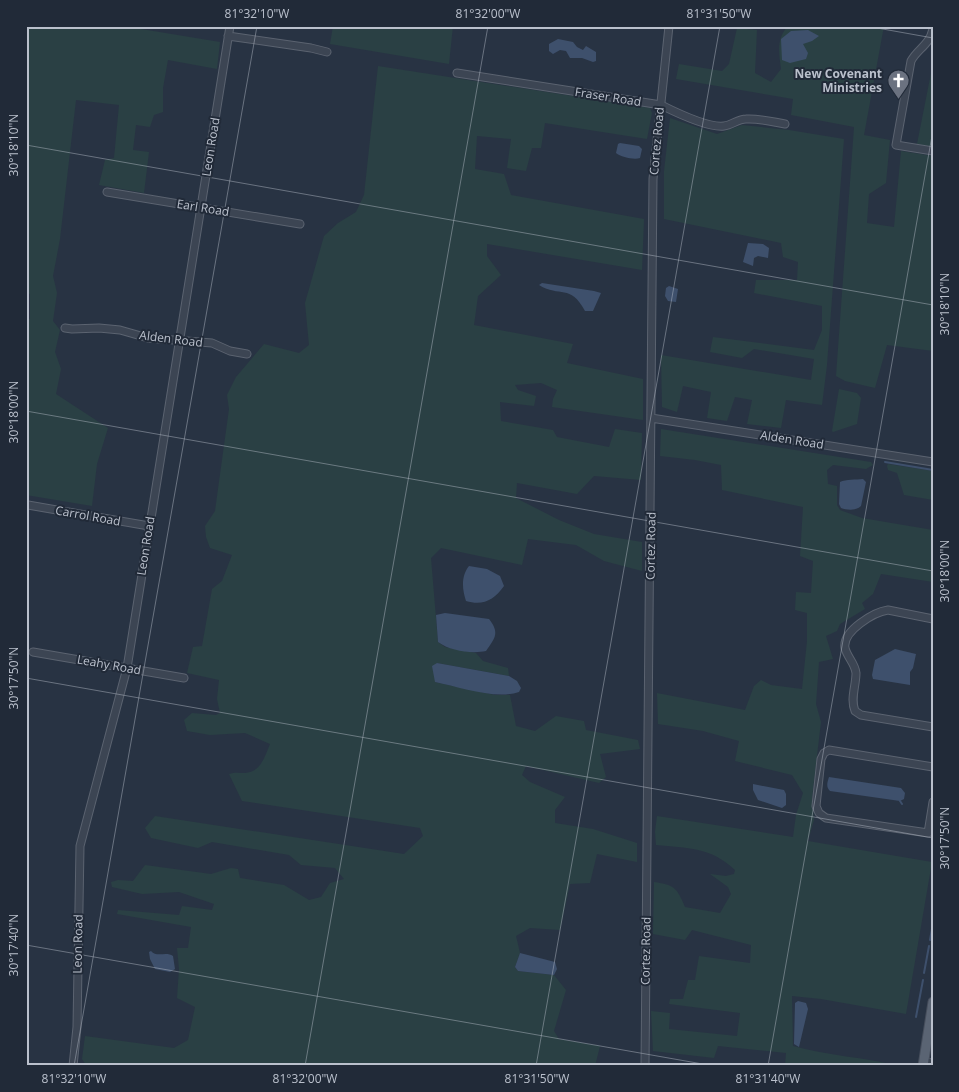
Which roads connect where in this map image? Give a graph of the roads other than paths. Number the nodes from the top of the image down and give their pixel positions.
1 (230, 26) edge
2 (669, 26) edge
3 (933, 29) edge
4 (228, 36) junction
5 (327, 52) dead end
6 (457, 73) dead end
7 (660, 105) junction
8 (785, 124) dead end
9 (933, 151) edge
10 (107, 192) dead end
11 (200, 208) junction
12 (300, 224) dead end
13 (65, 328) dead end
14 (179, 341) junction
15 (247, 354) dead end
16 (652, 418) junction
17 (933, 462) edge
18 (28, 506) dead end
19 (149, 526) junction
20 (933, 618) edge
21 (33, 652) dead end
22 (127, 668) junction
23 (184, 678) dead end
24 (933, 727) edge
25 (933, 767) edge
26 (933, 802) edge
27 (933, 1002) edge
28 (926, 1063) edge
29 (73, 1066) edge
30 (645, 1066) edge

1 - 4 street, Leon Road
2 - 7 street, Cortez Road
3 - 9 street
4 - 5 street
4 - 11 street, Leon Road
6 - 7 street, Fraser Road
7 - 8 street, Fraser Road
7 - 16 street, Cortez Road
10 - 11 street, Earl Road
11 - 12 street, Earl Road
11 - 14 street, Leon Road
13 - 14 street, Alden Road
14 - 15 street, Alden Road
14 - 19 street, Leon Road
16 - 17 street, Alden Road
16 - 30 street, Cortez Road
18 - 19 street, Carrol Road
19 - 22 street, Leon Road
20 - 24 street
21 - 22 street, Leahy Road
22 - 23 street, Leahy Road
22 - 29 street, Leon Road
25 - 26 street
27 - 28 main road

